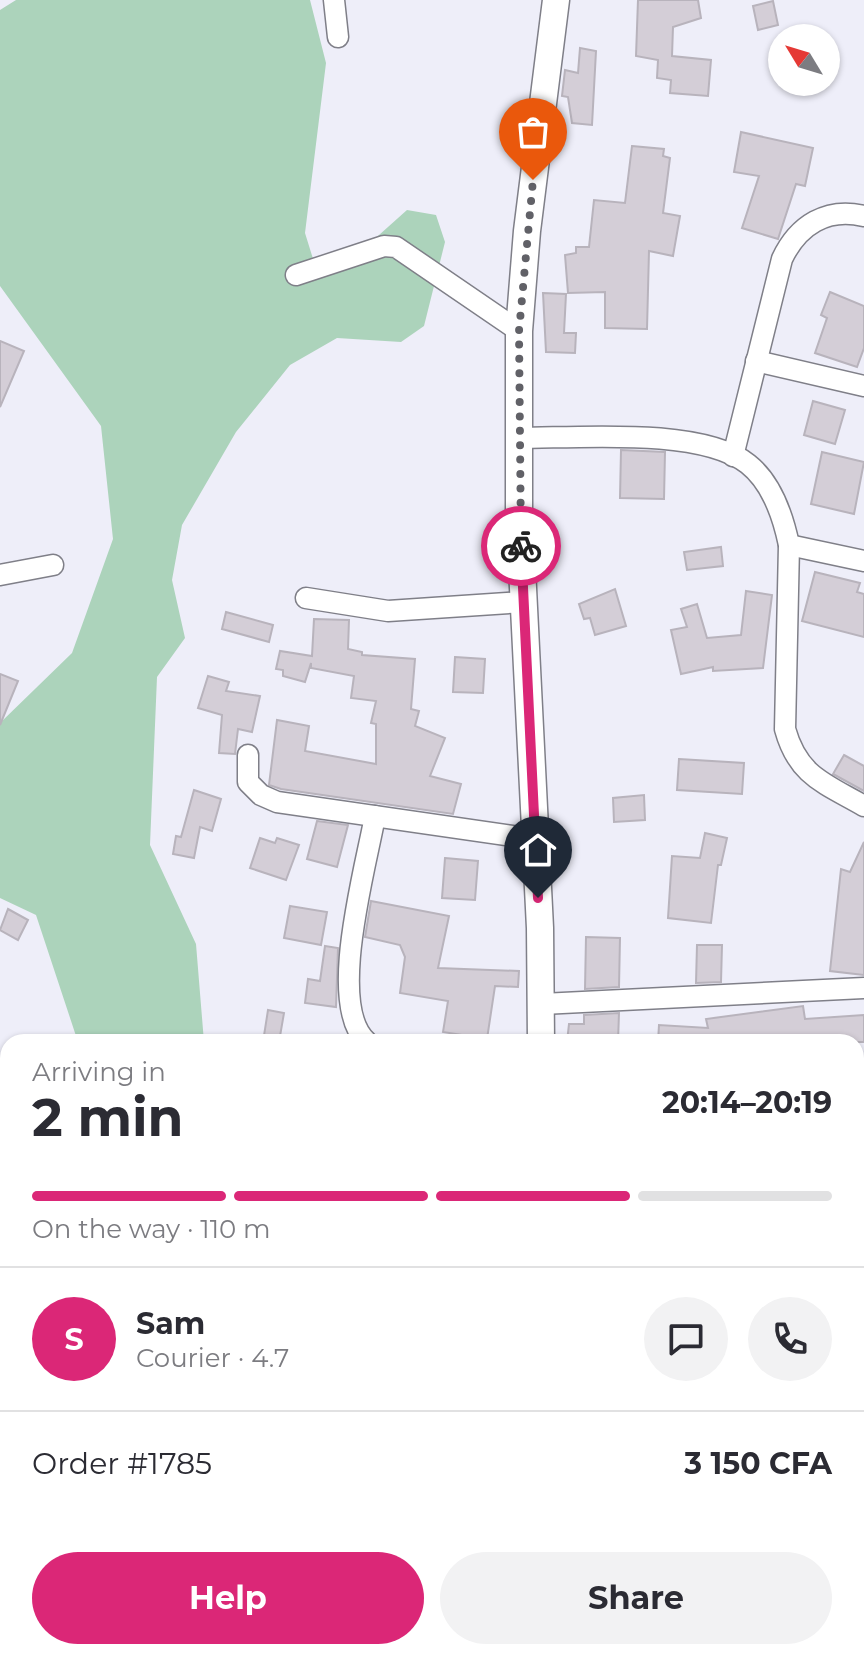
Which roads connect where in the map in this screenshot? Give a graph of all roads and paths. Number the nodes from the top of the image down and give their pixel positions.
1 (334, 0) edge
2 (556, 0) edge
3 (338, 37) dead end
4 (864, 216) edge
5 (296, 275) dead end
6 (519, 331) junction
7 (756, 361) junction
8 (864, 386) edge
9 (518, 438) junction
10 (733, 456) junction
11 (789, 545) junction
12 (864, 561) edge
13 (53, 565) dead end
14 (0, 575) edge
15 (306, 598) dead end
16 (523, 602) junction
17 (248, 755) dead end
18 (864, 806) edge
19 (375, 816) junction
20 (534, 839) junction
21 (864, 988) edge
22 (542, 1004) junction
23 (357, 1034) edge
24 (541, 1034) edge

1 - 3 street
2 - 6 street
4 - 7 street
5 - 6 street
6 - 9 street
7 - 8 street
7 - 10 street
9 - 10 street
9 - 16 street
10 - 11 street
11 - 12 street
11 - 18 street
13 - 14 street
15 - 16 street
16 - 20 street
17 - 19 street
19 - 20 street
19 - 23 street
20 - 22 street
21 - 22 street
22 - 24 street

